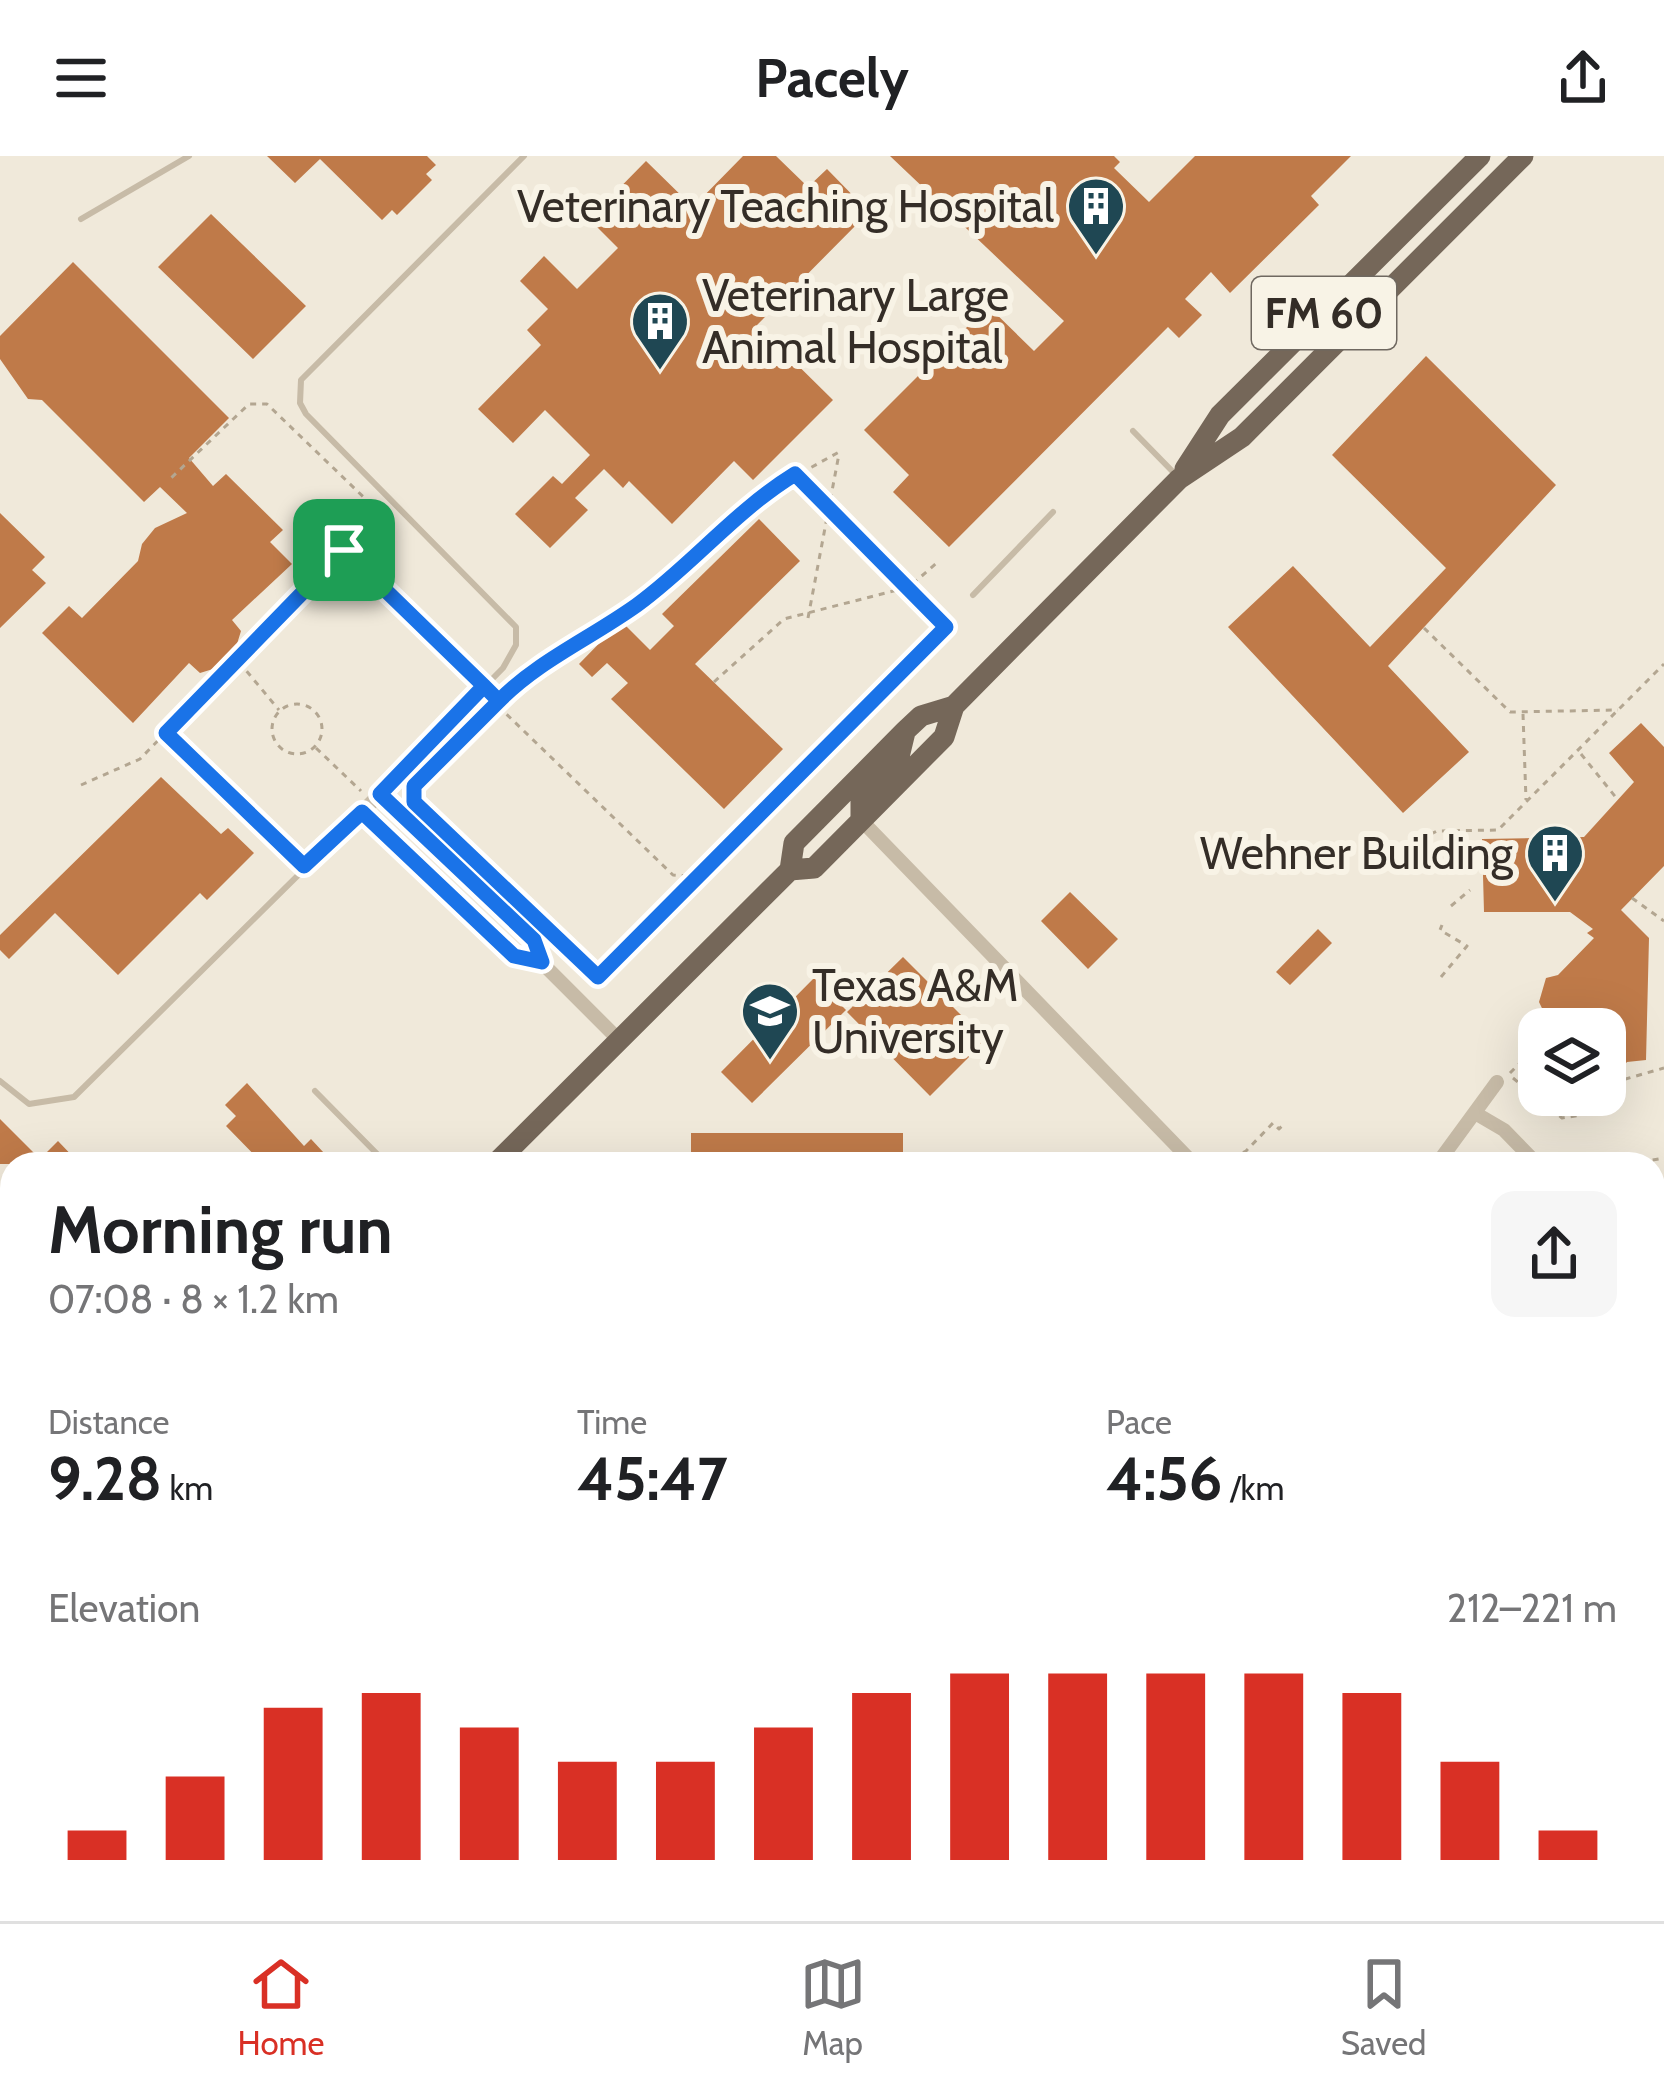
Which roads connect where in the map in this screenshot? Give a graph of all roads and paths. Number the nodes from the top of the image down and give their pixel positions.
1 (189, 156) edge
2 (524, 156) edge
3 (1480, 156) edge
4 (1523, 156) edge
5 (82, 219) dead end
6 (1304, 333) junction
7 (1326, 354) junction
8 (1133, 431) dead end
9 (795, 474) junction
10 (170, 479) dead end
11 (1180, 479) junction
12 (828, 508) junction
13 (1053, 512) dead end
14 (344, 550) junction
15 (939, 561) dead end
16 (909, 587) junction
17 (973, 595) dead end
18 (809, 611) junction
19 (808, 618) dead end
20 (1424, 628) dead end
21 (238, 661) junction
22 (1664, 664) edge
23 (714, 682) dead end
24 (484, 686) junction
25 (496, 704) junction
26 (954, 706) junction
27 (279, 710) junction
28 (1620, 710) junction
29 (1522, 712) junction
30 (905, 731) junction
31 (166, 733) junction
32 (315, 746) junction
33 (1580, 753) junction
34 (81, 785) dead end
35 (1618, 800) dead end
36 (371, 803) junction
37 (1526, 804) junction
38 (861, 820) junction
39 (1377, 861) dead end
40 (304, 866) junction
41 (790, 870) junction
42 (701, 877) junction
43 (1470, 890) dead end
44 (1632, 898) dead end
45 (1450, 906) dead end
46 (1664, 921) edge
47 (1442, 925) dead end
48 (542, 962) junction
49 (1441, 977) dead end
50 (618, 1040) junction
51 (1518, 1064) edge
52 (1664, 1068) edge
53 (1503, 1078) junction
54 (1626, 1079) edge
55 (0, 1081) edge
56 (1518, 1089) edge
57 (315, 1091) dead end
58 (1474, 1113) junction
59 (1285, 1124) dead end
60 (375, 1152) edge
61 (507, 1152) edge
62 (1182, 1152) edge
63 (1243, 1152) edge
64 (1446, 1152) edge
65 (1527, 1152) edge

1 - 5 lane
2 - 24 lane
3 - 6 main road, FM 60
4 - 7 main road, FM 60
6 - 7 main road
6 - 11 main road, FM 60
7 - 11 main road, FM 60
8 - 11 lane
9 - 12 path
9 - 12 path
9 - 25 path
10 - 14 path
11 - 26 main road, FM 60
12 - 16 path
12 - 18 path
13 - 17 lane
14 - 21 path
14 - 24 path
15 - 16 path
16 - 18 path
16 - 42 path
18 - 19 path
18 - 23 path
20 - 29 path
21 - 27 path
21 - 31 path
22 - 28 path
24 - 36 lane
25 - 42 path
25 - 42 path
26 - 30 main road, FM 60
26 - 38 main road, FM 60
27 - 32 path
27 - 32 path
28 - 29 path
28 - 33 path
29 - 37 path
30 - 38 main road
30 - 41 main road, FM 60
31 - 34 path
31 - 40 path
32 - 36 path
33 - 35 path
33 - 37 path
36 - 40 lane
36 - 48 street
36 - 48 street
37 - 39 path
38 - 41 main road, FM 60
38 - 62 street
40 - 55 lane
41 - 50 main road, FM 60
43 - 45 path
44 - 46 path
47 - 49 path
48 - 50 street
50 - 61 main road, FM 60
51 - 53 path
52 - 54 path
53 - 56 path
53 - 58 street
57 - 60 lane
58 - 64 street
58 - 65 street
59 - 63 path

